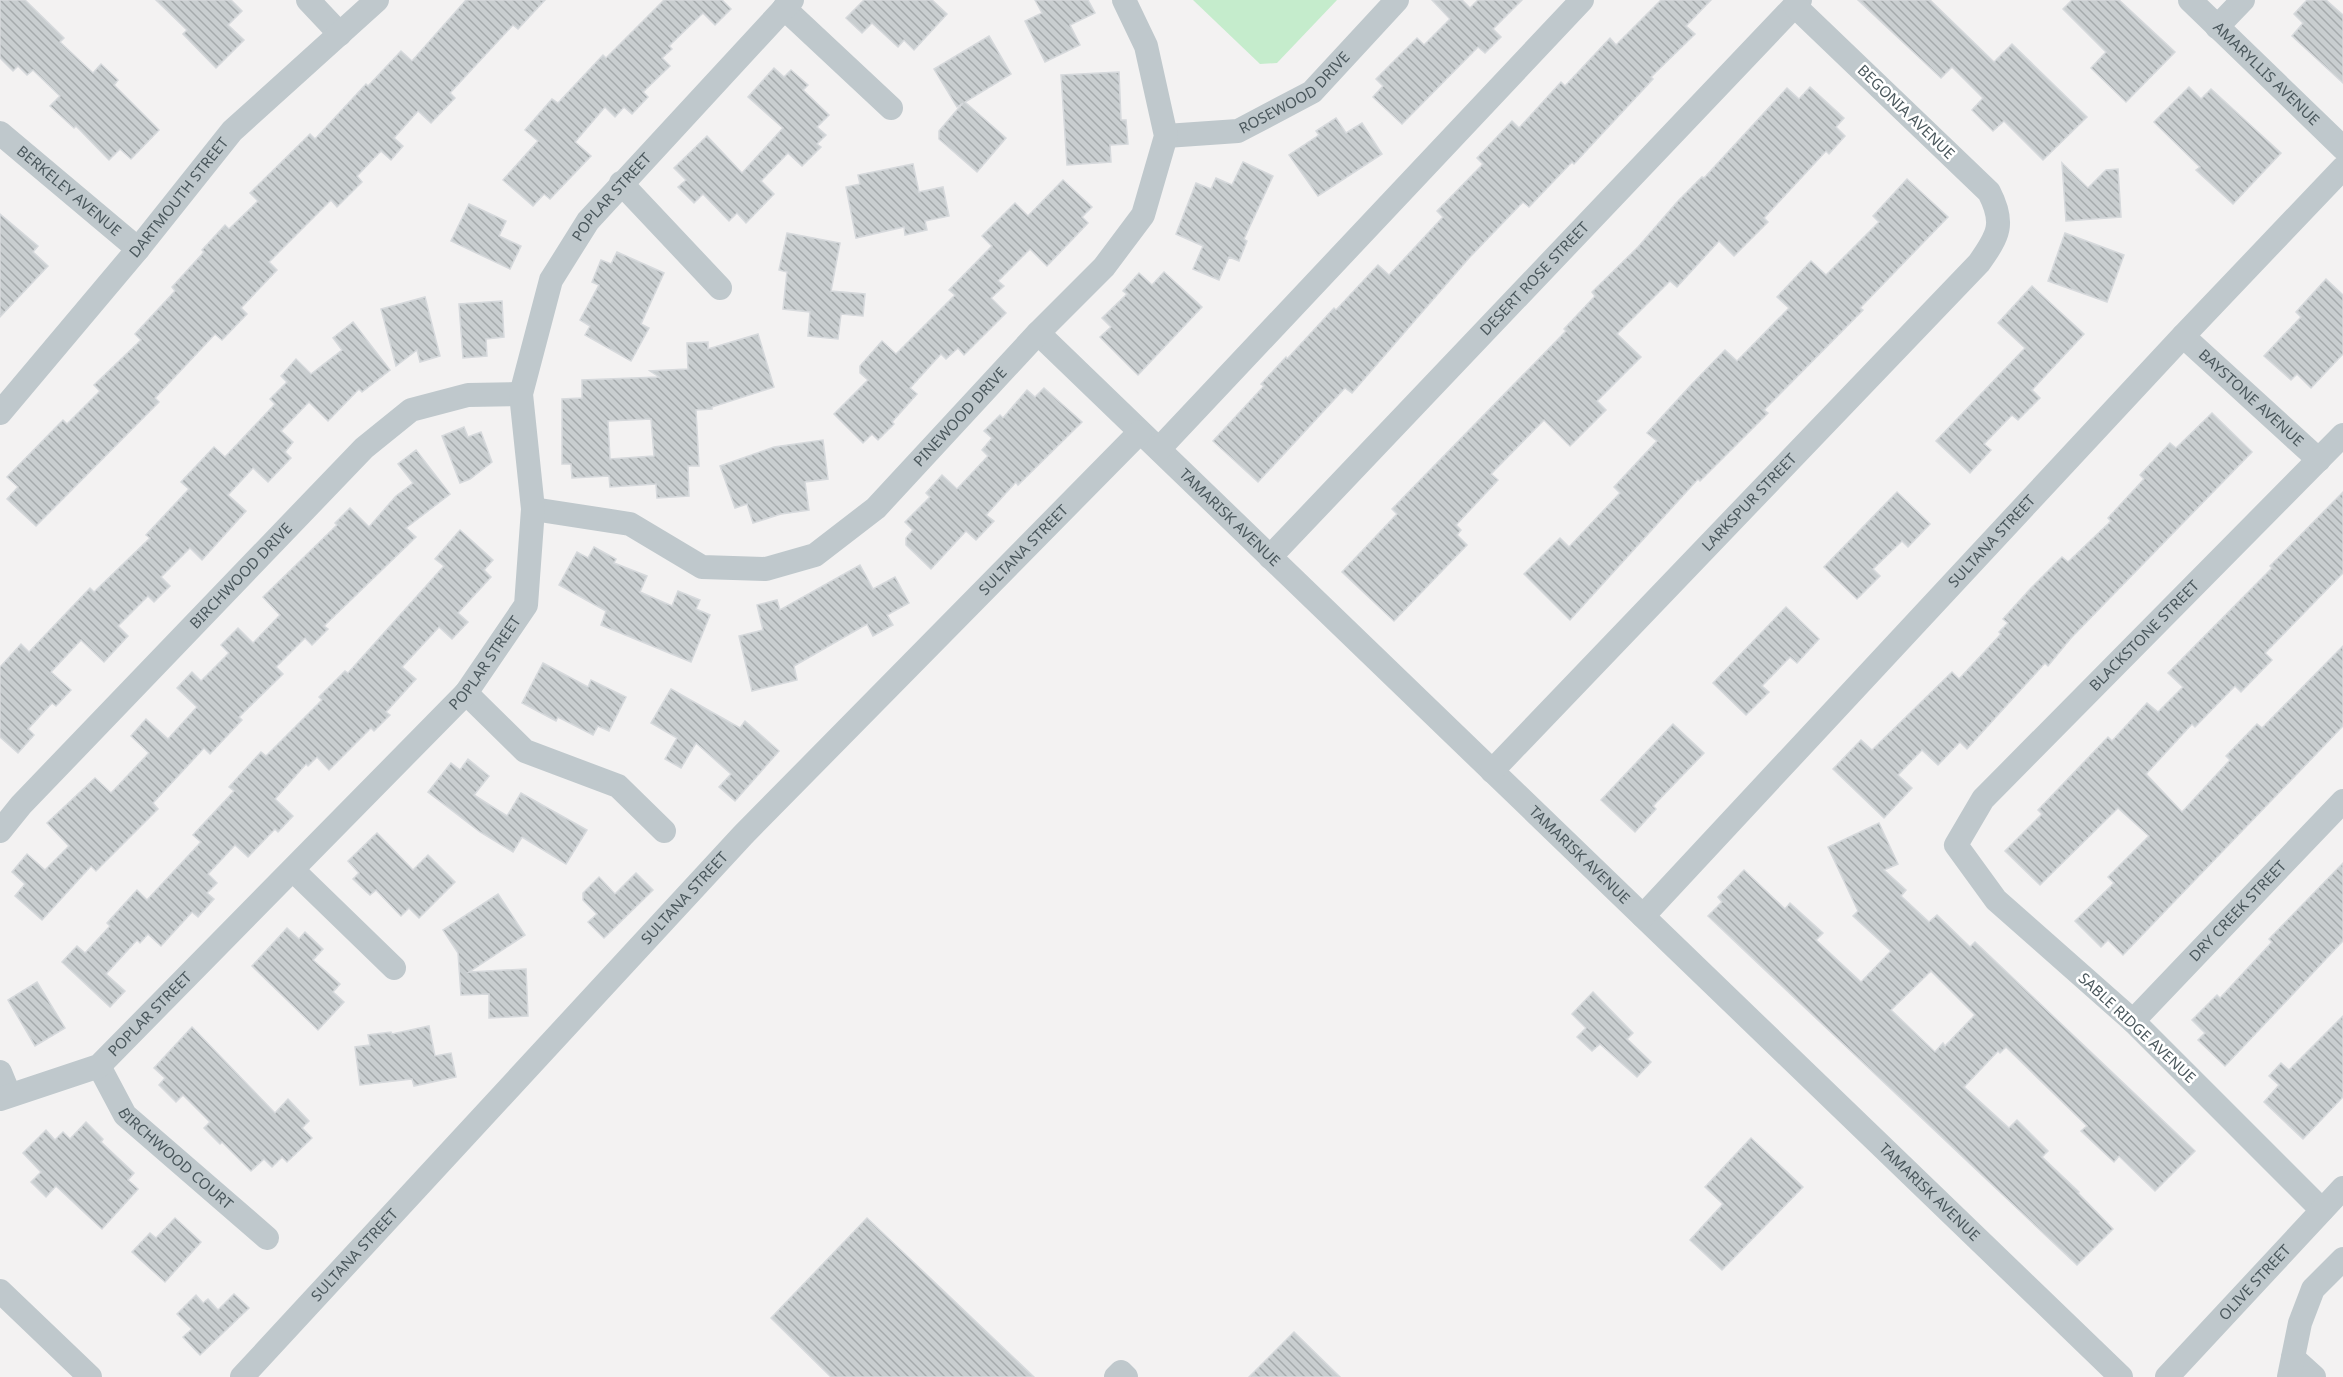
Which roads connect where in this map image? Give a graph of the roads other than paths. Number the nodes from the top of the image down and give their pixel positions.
1 (308, 0) edge
2 (377, 0) edge
3 (1124, 0) edge
4 (1397, 0) edge
5 (1582, 0) edge
6 (2190, 0) edge
7 (2243, 0) edge
8 (1798, 3) edge
9 (788, 4) edge
10 (2217, 27) junction
11 (340, 34) junction
12 (891, 108) dead end
13 (0, 133) edge
14 (1166, 136) junction
15 (2343, 148) edge
16 (2343, 168) edge
17 (621, 183) junction
18 (1999, 228) joint
19 (138, 249) junction
20 (720, 288) dead end
21 (1038, 333) junction
22 (2183, 336) junction
23 (521, 394) junction
24 (0, 412) edge
25 (1140, 432) junction
26 (2343, 435) edge
27 (1159, 449) junction
28 (2319, 460) junction
29 (533, 509) junction
30 (1270, 557) junction
31 (466, 693) junction
32 (1492, 771) junction
33 (2343, 801) edge
34 (0, 831) edge
35 (664, 831) dead end
36 (1956, 844) joint
37 (294, 871) junction
38 (1643, 916) junction
39 (394, 968) dead end
40 (2133, 1022) junction
41 (99, 1066) junction
42 (3, 1088) edge
43 (2343, 1188) edge
44 (2322, 1210) junction
45 (267, 1238) dead end
46 (2343, 1259) edge
47 (0, 1291) edge
48 (2291, 1367) edge
49 (90, 1377) edge
50 (242, 1377) edge
51 (2121, 1377) edge
52 (2167, 1377) edge
53 (2314, 1377) edge

1 - 11 street
2 - 11 street, DARTMOUTH STREET
3 - 14 street, PINEWOOD DRIVE
4 - 14 street, ROSEWOOD DRIVE
5 - 27 street
6 - 10 street, AMARYLLIS AVENUE
7 - 10 street
8 - 18 street, BEGONIA AVENUE
8 - 30 street, DESERT ROSE STREET
9 - 12 street
9 - 17 street, POPLAR STREET
10 - 15 street, AMARYLLIS AVENUE
11 - 19 street, DARTMOUTH STREET
13 - 19 street, BERKELEY AVENUE
14 - 21 street, PINEWOOD DRIVE
16 - 22 street, SULTANA STREET
17 - 20 street
17 - 23 street, POPLAR STREET
18 - 32 street, LARKSPUR STREET
19 - 24 street, DARTMOUTH STREET
21 - 25 street, TAMARISK AVENUE
21 - 29 street, PINEWOOD DRIVE
22 - 28 street, BAYSTONE AVENUE
22 - 38 street, SULTANA STREET
23 - 29 street, POPLAR STREET
23 - 34 street, BIRCHWOOD DRIVE
25 - 27 street, TAMARISK AVENUE
25 - 50 street, SULTANA STREET
26 - 28 street, BLACKSTONE STREET
27 - 30 street, TAMARISK AVENUE
28 - 36 street, BLACKSTONE STREET
29 - 31 street, POPLAR STREET
30 - 32 street, TAMARISK AVENUE
31 - 35 street
31 - 37 street, POPLAR STREET
32 - 38 street, TAMARISK AVENUE
33 - 40 street, DRY CREEK STREET
36 - 40 street, SABLE RIDGE AVENUE
37 - 39 street
37 - 41 street, POPLAR STREET
38 - 51 street, TAMARISK AVENUE
40 - 44 street, SABLE RIDGE AVENUE
41 - 42 street, POPLAR STREET
41 - 45 street, BIRCHWOOD COURT
43 - 44 street, OLIVE STREET
44 - 52 street, OLIVE STREET
46 - 48 street
47 - 49 street
48 - 53 street

